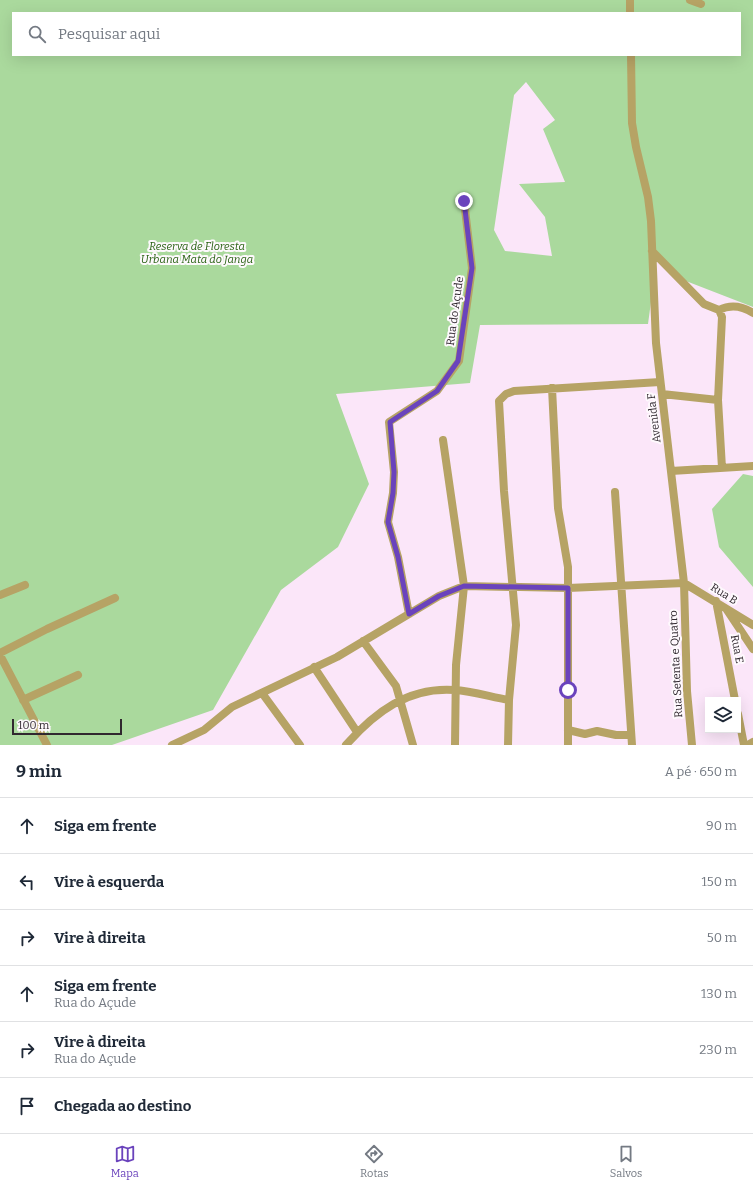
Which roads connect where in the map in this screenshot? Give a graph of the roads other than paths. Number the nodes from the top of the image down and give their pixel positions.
1 (630, 0) edge
2 (690, 0) edge
3 (702, 4) dead end
4 (630, 12) edge
5 (631, 56) edge
6 (464, 201) dead end
7 (652, 251) junction
8 (720, 310) junction
9 (753, 313) edge
10 (660, 382) junction
11 (552, 388) junction
12 (662, 394) junction
13 (718, 400) junction
14 (443, 440) dead end
15 (753, 466) edge
16 (722, 468) junction
17 (671, 471) junction
18 (615, 492) dead end
19 (684, 582) junction
20 (25, 584) dead end
21 (621, 585) junction
22 (464, 586) junction
23 (512, 586) junction
24 (568, 588) junction
25 (0, 595) edge
26 (115, 598) dead end
27 (716, 602) junction
28 (726, 608) junction
29 (409, 614) junction
30 (753, 625) edge
31 (364, 641) junction
32 (753, 649) edge
33 (0, 654) edge
34 (314, 667) junction
35 (78, 675) dead end
36 (455, 690) junction
37 (262, 693) junction
38 (734, 697) edge
39 (23, 700) junction
40 (401, 700) junction
41 (509, 700) junction
42 (568, 730) junction
43 (741, 730) edge
44 (357, 732) junction
45 (631, 735) junction
46 (753, 742) edge
47 (47, 745) edge
48 (172, 745) edge
49 (300, 745) edge
50 (346, 745) edge
51 (413, 745) edge
52 (455, 745) edge
53 (508, 745) edge
54 (568, 745) edge
55 (632, 745) edge
56 (692, 745) edge
57 (744, 745) edge
58 (748, 745) edge

1 - 4 street
2 - 3 street
5 - 7 street
6 - 29 street, Rua do Açude
7 - 8 street
7 - 10 street, Avenida F
8 - 9 street
8 - 13 street
10 - 11 street
10 - 12 street, Avenida F
11 - 23 street
11 - 24 street
12 - 13 street
12 - 17 street, Avenida F
13 - 16 street
14 - 22 street
15 - 16 street
16 - 17 street
17 - 19 street, Avenida F
18 - 21 street
19 - 21 street
19 - 27 street, Rua B
19 - 56 street, Rua Setenta e Quatro
20 - 25 street
21 - 24 street
21 - 45 street
22 - 23 street
22 - 29 street
22 - 36 street
23 - 24 street
23 - 41 street
24 - 42 street
26 - 33 street
27 - 28 street, Rua B
27 - 38 street, Rua E
28 - 30 street, Rua B
28 - 32 street
29 - 31 street
31 - 34 street
31 - 40 street
33 - 39 street
34 - 37 street
34 - 44 street
35 - 39 street
36 - 40 street
36 - 41 street
36 - 52 street
37 - 48 street
37 - 49 street
39 - 47 street
40 - 44 street
40 - 51 street
41 - 53 street
42 - 45 street
42 - 54 street
43 - 57 street
44 - 50 street
45 - 55 street
46 - 58 street

